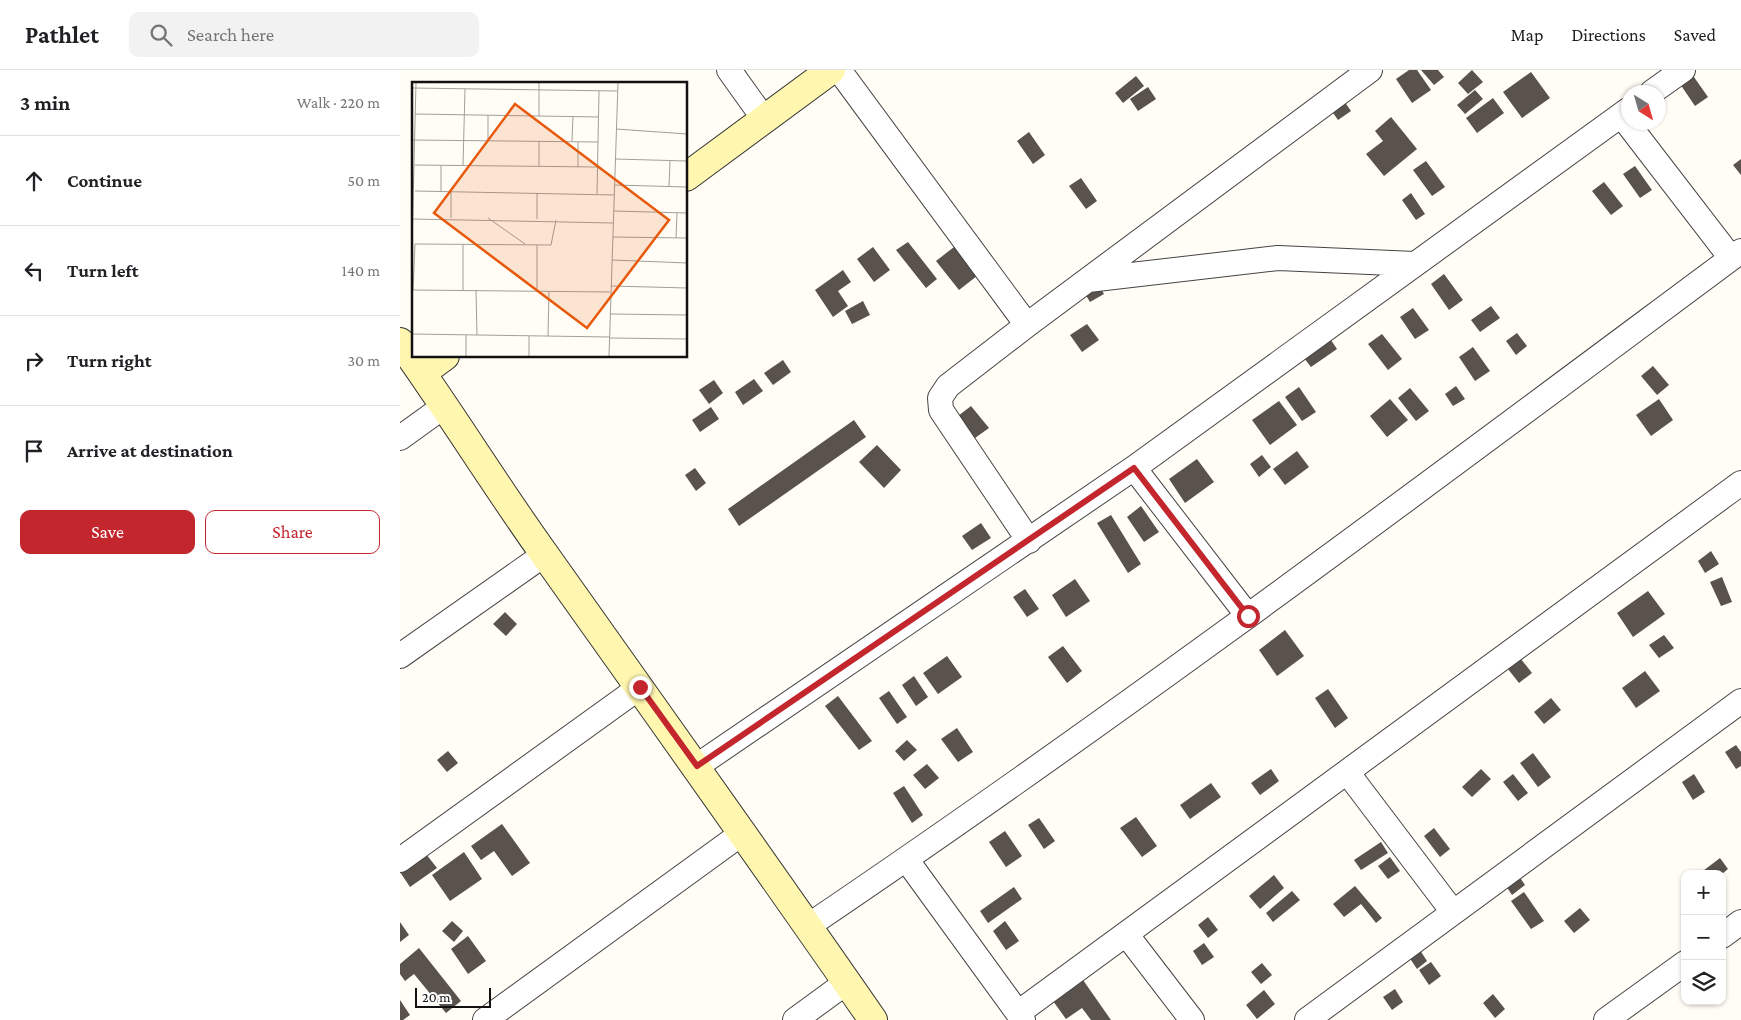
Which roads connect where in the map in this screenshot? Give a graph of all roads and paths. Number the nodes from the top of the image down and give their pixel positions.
1 (729, 70) edge
2 (831, 70) edge
3 (839, 70) edge
4 (1370, 70) edge
5 (1683, 70) edge
6 (1662, 85) edge
7 (1621, 115) edge
8 (764, 119) junction
9 (1639, 130) edge
10 (688, 176) edge
11 (1736, 254) edge
12 (1415, 264) junction
13 (1087, 280) junction
14 (1027, 325) junction
15 (400, 342) edge
16 (442, 358) edge
17 (422, 373) junction
18 (443, 407) junction
19 (400, 438) edge
20 (1134, 468) junction
21 (1741, 483) edge
22 (1029, 541) junction
23 (544, 554) junction
24 (1248, 616) junction
25 (400, 656) edge
26 (640, 687) junction
27 (1741, 701) edge
28 (697, 766) junction
29 (1348, 772) junction
30 (741, 834) junction
31 (400, 860) edge
32 (906, 860) junction
33 (1453, 912) junction
34 (1741, 922) edge
35 (808, 926) junction
36 (1726, 933) edge
37 (1126, 934) junction
38 (1681, 966) edge
39 (847, 982) junction
40 (1021, 1016) edge
41 (485, 1020) edge
42 (794, 1020) edge
43 (873, 1020) edge
44 (1192, 1020) edge
45 (1307, 1020) edge
46 (1606, 1020) edge

1 - 8 street
2 - 8 street
3 - 14 street
4 - 13 street
5 - 6 street
7 - 12 street
8 - 10 street
9 - 11 street
11 - 24 street
12 - 13 street
12 - 20 street
13 - 14 street
14 - 22 street
15 - 17 street
16 - 17 street
17 - 18 street
18 - 19 street
18 - 23 street
20 - 22 street
20 - 24 street
21 - 29 street
22 - 28 street
23 - 25 street
23 - 26 street
24 - 32 street
26 - 28 street
26 - 31 street
27 - 33 street
28 - 30 street
29 - 33 street
29 - 37 street
30 - 35 street
30 - 41 street
32 - 35 street
32 - 40 street
33 - 45 street
34 - 36 street
35 - 39 street
37 - 40 street
37 - 44 street
38 - 46 street
39 - 42 street
39 - 43 street

